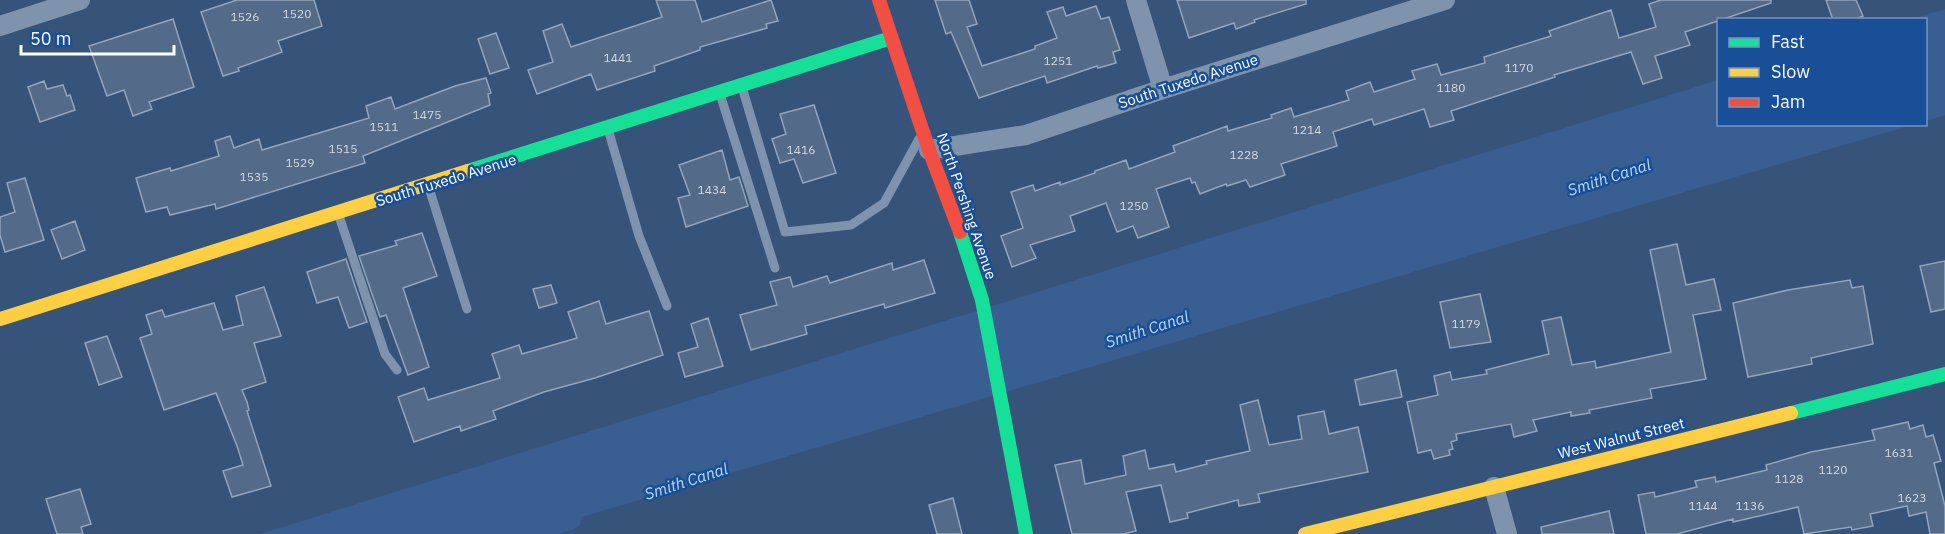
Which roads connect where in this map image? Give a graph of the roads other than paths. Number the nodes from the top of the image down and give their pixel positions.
1 (80, 0) edge
2 (879, 0) edge
3 (1136, 0) edge
4 (1445, 0) edge
5 (1388, 8) edge
6 (0, 26) edge
7 (891, 38) junction
8 (742, 87) junction
9 (1163, 89) junction
10 (720, 94) junction
11 (608, 129) junction
12 (924, 130) junction
13 (929, 150) junction
14 (428, 185) junction
15 (338, 213) junction
16 (775, 268) dead end
17 (667, 306) dead end
18 (468, 309) dead end
19 (0, 319) edge
20 (397, 370) dead end
21 (1945, 374) edge
22 (1494, 487) junction
23 (1026, 534) edge
24 (1305, 534) edge
25 (1507, 534) edge

1 - 6 street
2 - 7 street, North Pershing Avenue
3 - 9 street
4 - 5 street, South Tuxedo Avenue
5 - 9 street, South Tuxedo Avenue
7 - 8 street, South Tuxedo Avenue
7 - 12 street, North Pershing Avenue
8 - 10 street, South Tuxedo Avenue
8 - 12 lane
9 - 13 street, South Tuxedo Avenue
10 - 11 street, South Tuxedo Avenue
10 - 16 lane
11 - 14 street, South Tuxedo Avenue
11 - 17 lane
12 - 13 street, North Pershing Avenue
13 - 23 street, North Pershing Avenue
14 - 15 street, South Tuxedo Avenue
14 - 18 lane
15 - 19 street, South Tuxedo Avenue
15 - 20 lane
21 - 22 street, West Walnut Street
22 - 24 street, West Walnut Street
22 - 25 street

